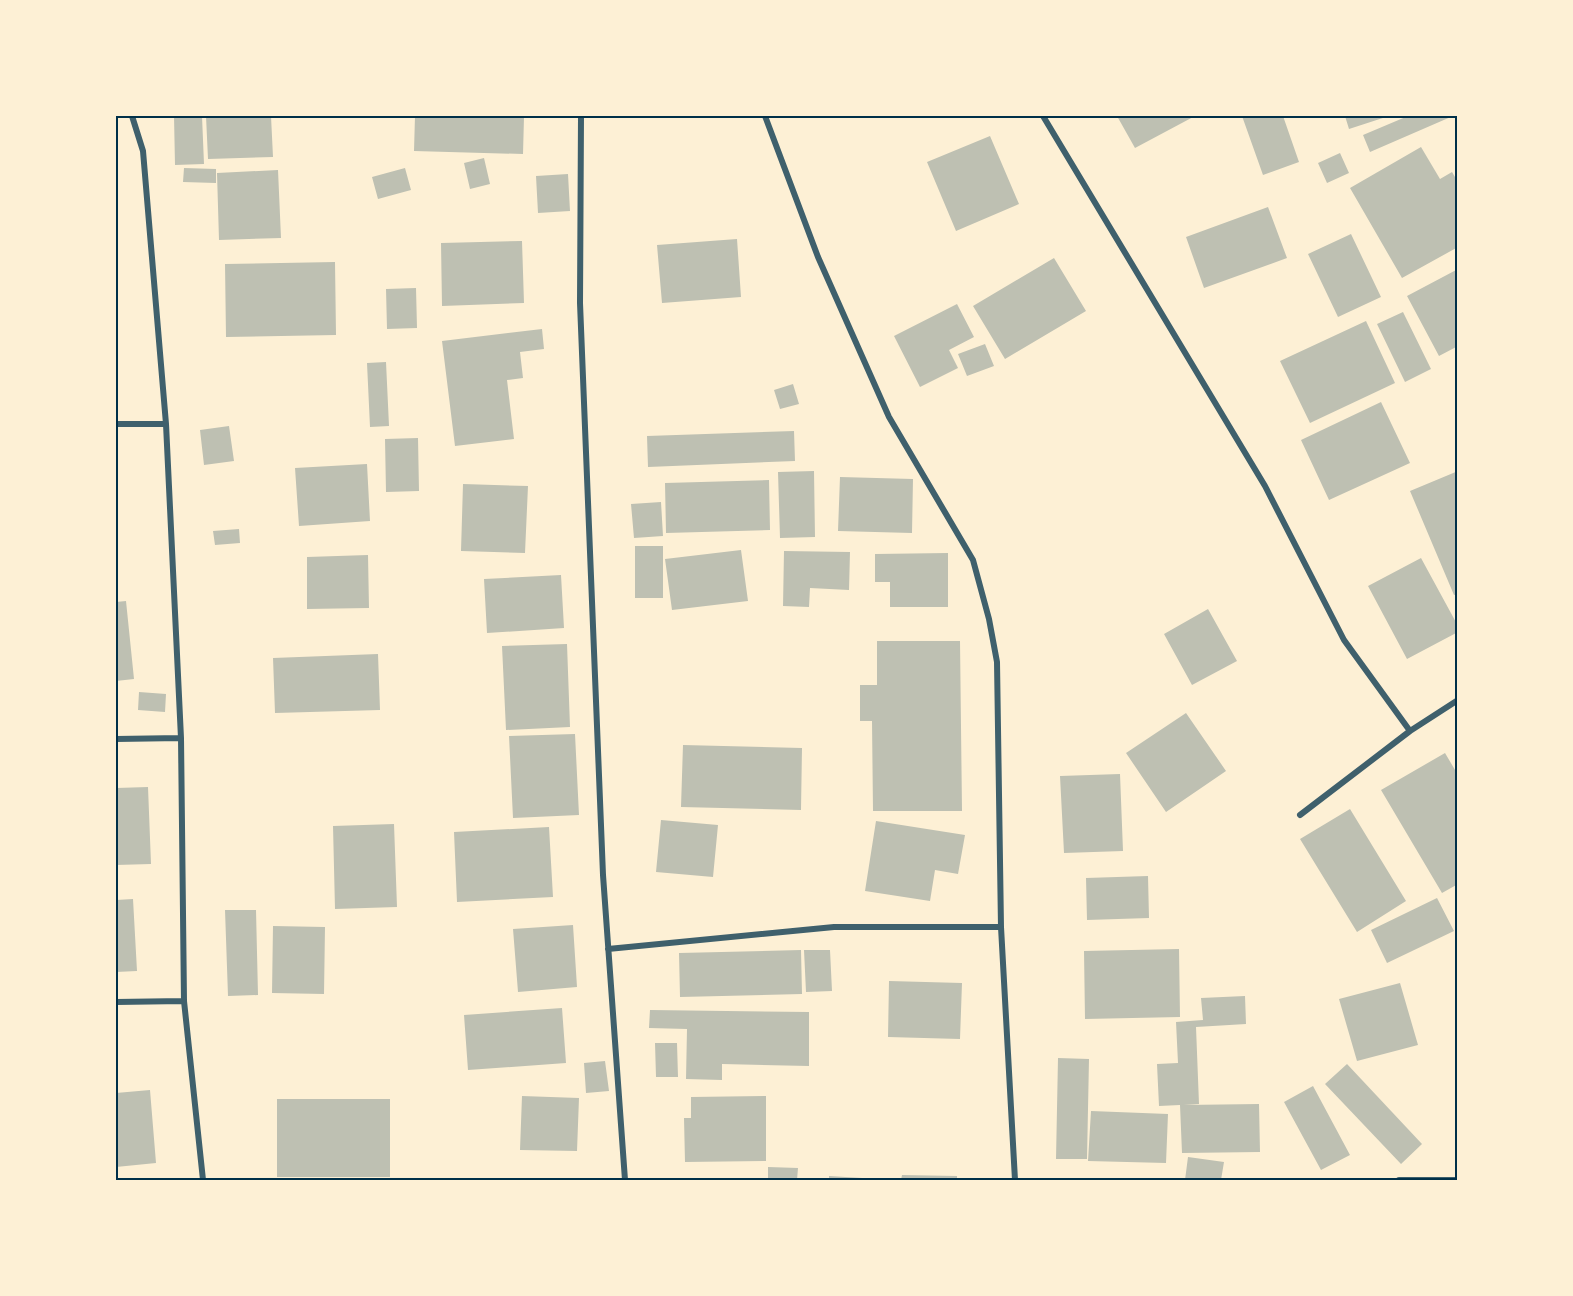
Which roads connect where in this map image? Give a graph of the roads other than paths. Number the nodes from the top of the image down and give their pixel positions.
1 (132, 116) edge
2 (581, 116) edge
3 (765, 116) edge
4 (1043, 116) edge
5 (116, 424) edge
6 (166, 424) junction
7 (1458, 700) edge
8 (1410, 731) junction
9 (181, 738) junction
10 (116, 739) edge
11 (1300, 815) dead end
12 (1001, 927) junction
13 (608, 949) junction
14 (184, 1001) junction
15 (116, 1002) edge
16 (202, 1180) edge
17 (625, 1180) edge
18 (1015, 1180) edge
19 (1399, 1180) edge
20 (1458, 1180) edge

1 - 6 street
2 - 13 street
3 - 12 street
4 - 8 street
5 - 6 street
6 - 9 street
7 - 8 street
8 - 11 street
9 - 10 street
9 - 14 street
12 - 13 street
12 - 18 street
13 - 17 street
14 - 15 street
14 - 16 street
19 - 20 street

